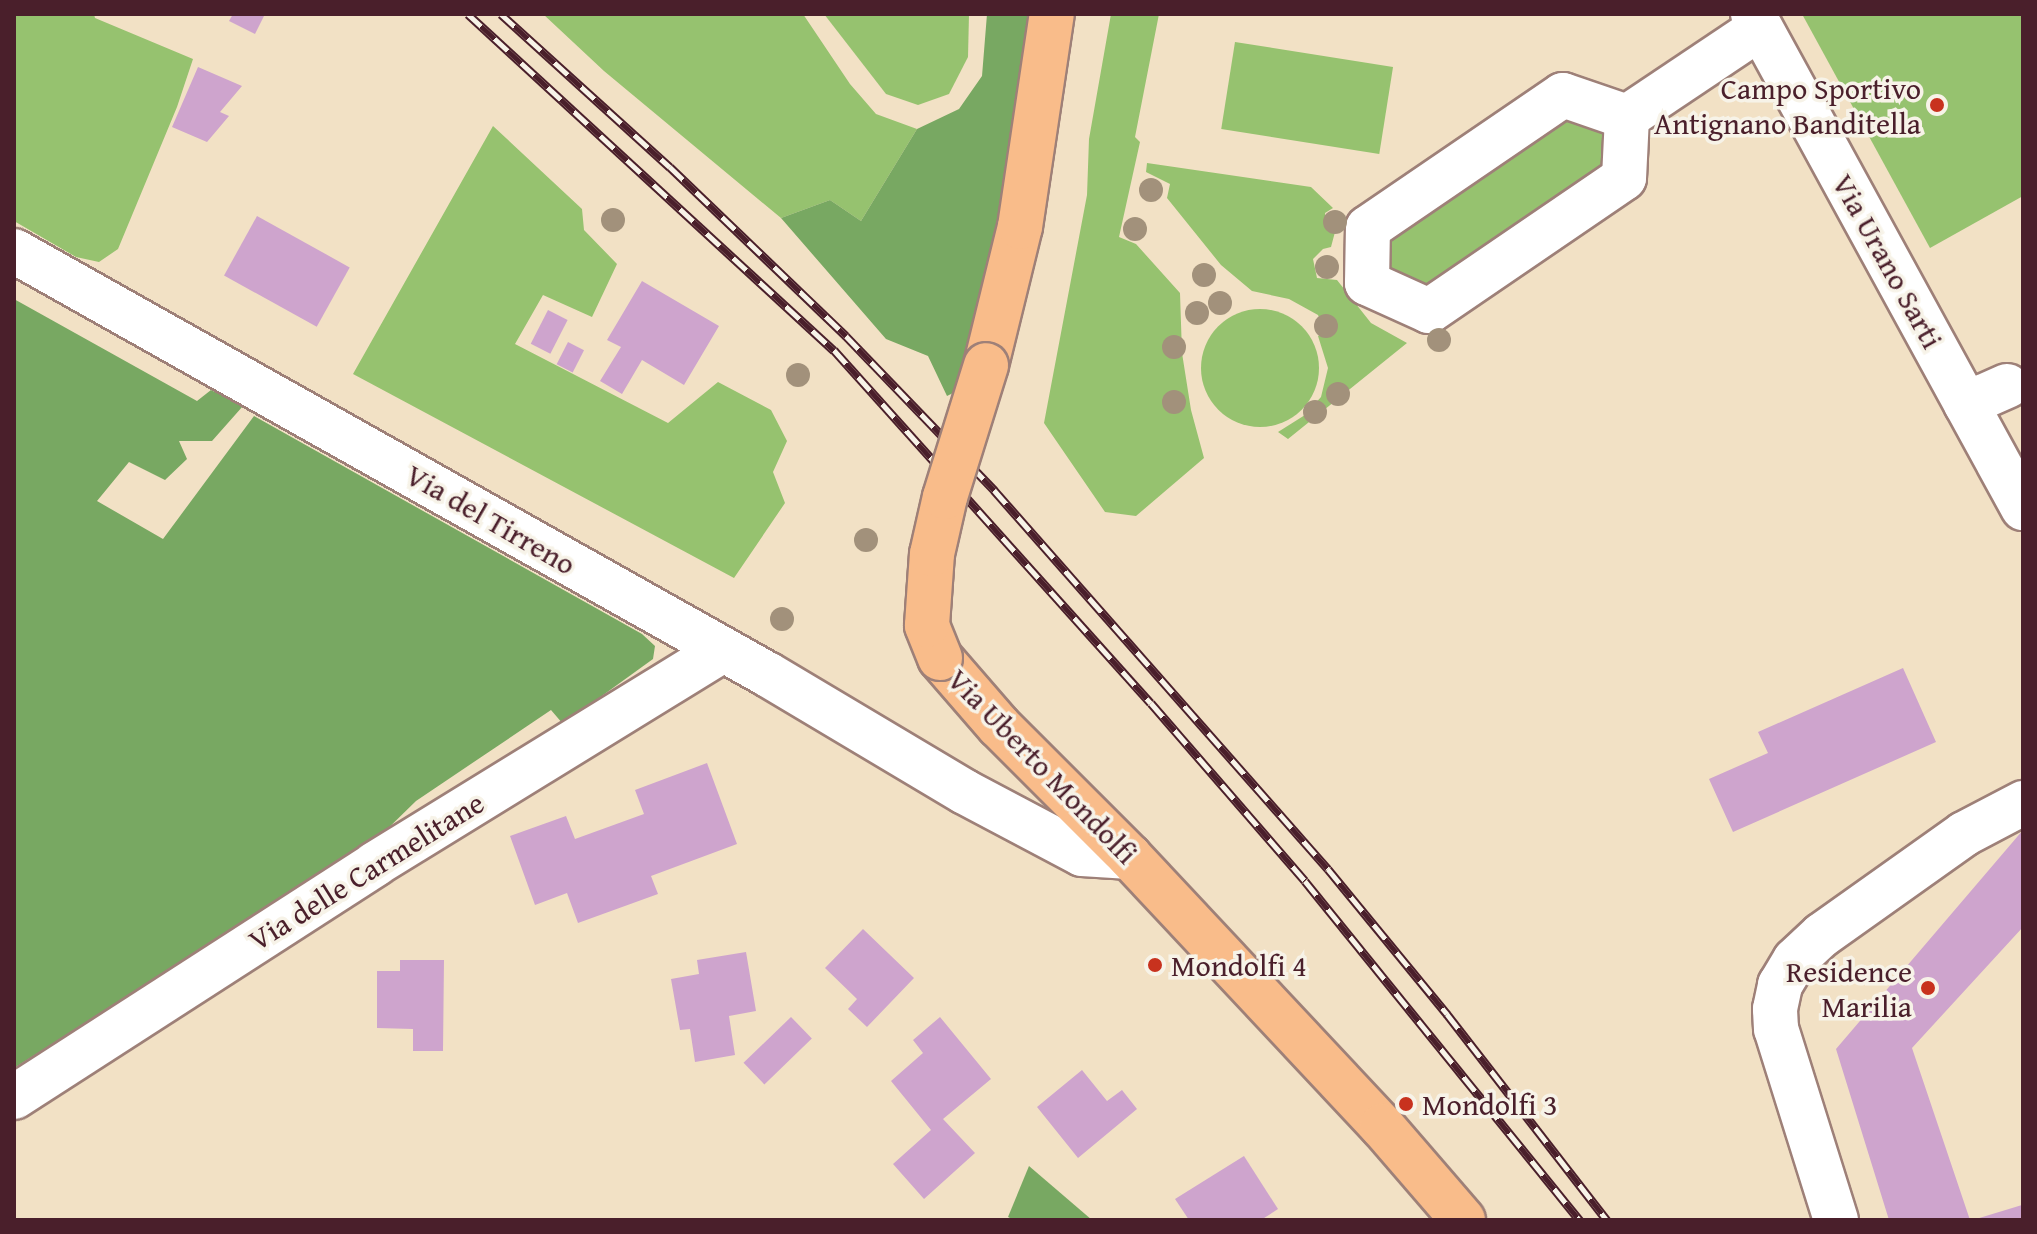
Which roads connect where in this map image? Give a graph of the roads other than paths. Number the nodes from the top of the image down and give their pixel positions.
1 (1052, 14) edge
2 (1757, 21) edge
3 (1627, 117) junction
4 (14, 251) edge
5 (2007, 386) dead end
6 (1966, 404) junction
7 (2023, 508) edge
8 (721, 651) junction
9 (999, 726) junction
10 (965, 792) junction
11 (2023, 803) edge
12 (1130, 857) junction
13 (14, 1097) edge
14 (1463, 1220) edge
15 (1836, 1220) edge

1 - 9 main road, Via Uberto Mondolfi, bridge
2 - 3 street
2 - 6 street, Via Urano Sarti
3 - 3 street
4 - 8 street, Via del Tirreno
5 - 6 street
6 - 7 street, Via Urano Sarti
8 - 10 street, Via del Tirreno
8 - 13 street, Via delle Carmelitane
9 - 10 street, Via del Tirreno
9 - 12 main road, Via Uberto Mondolfi
10 - 12 street, Via del Tirreno
11 - 15 street
12 - 14 main road, Via Uberto Mondolfi

